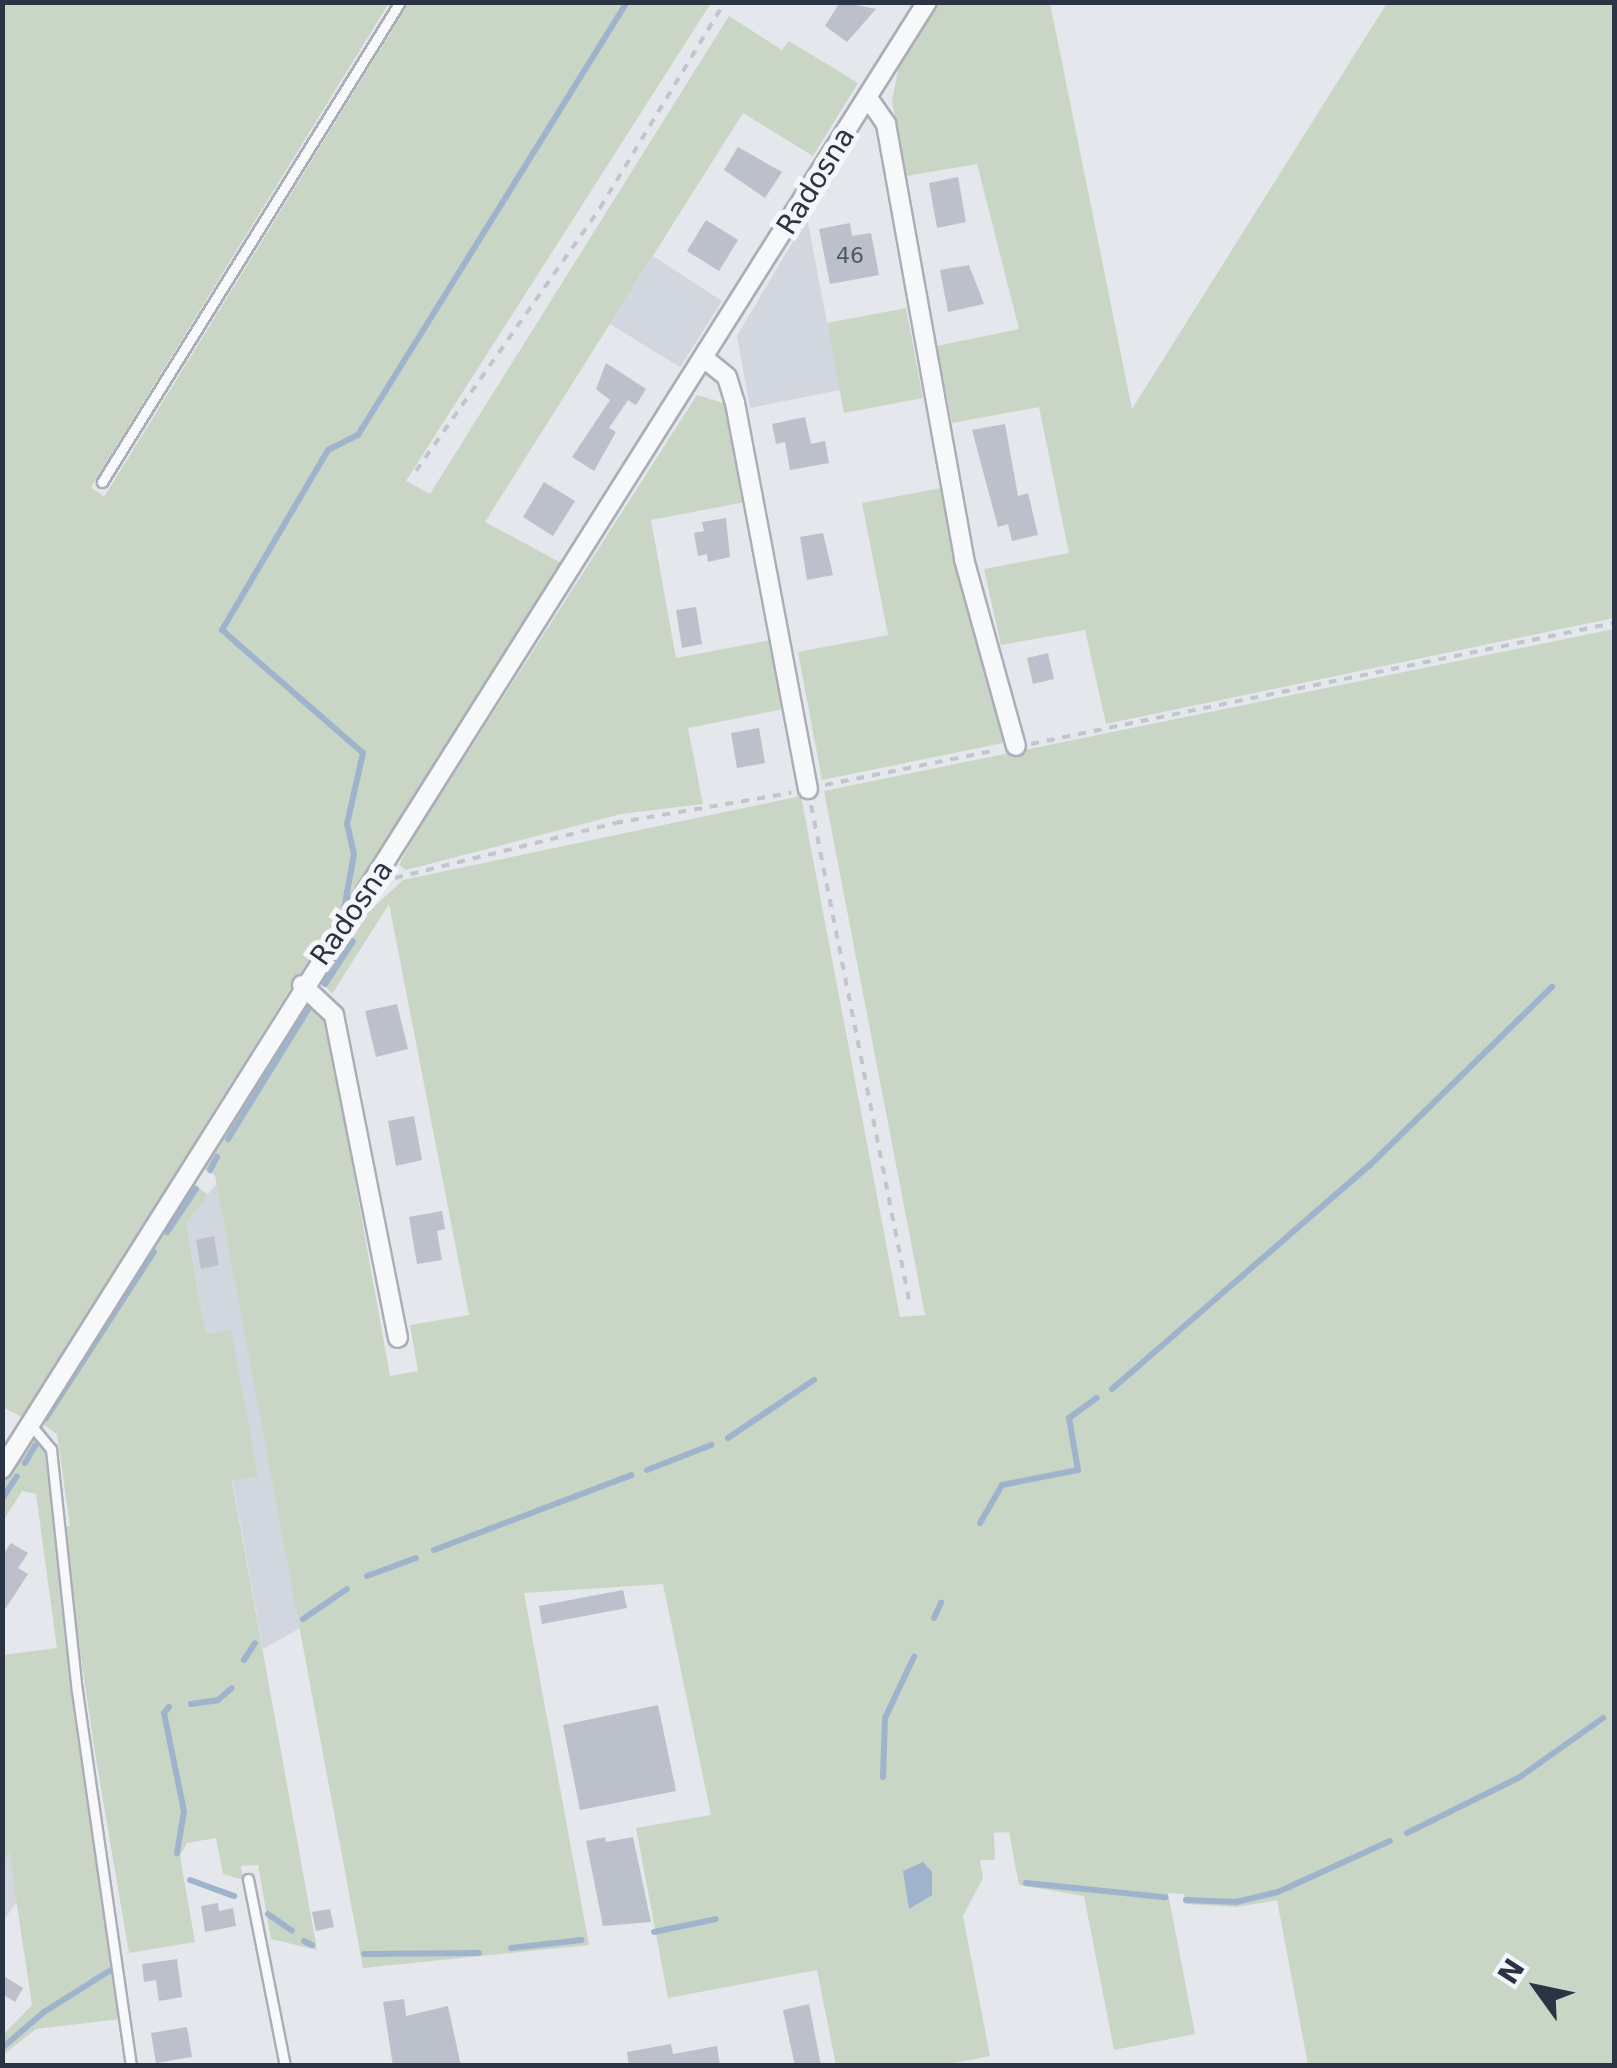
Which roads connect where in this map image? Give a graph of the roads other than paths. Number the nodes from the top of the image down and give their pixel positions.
1 (400, 2) edge
2 (927, 2) edge
3 (868, 98) junction
4 (705, 359) junction
5 (102, 482) dead end
6 (1016, 746) road end
7 (808, 789) road end
8 (302, 984) junction
9 (398, 1338) dead end
10 (30, 1424) junction
11 (2, 1469) edge
12 (248, 1879) dead end
13 (131, 2066) edge
14 (285, 2066) edge

1 - 5 lane
2 - 3 street, Radosna
3 - 4 street, Radosna
3 - 6 street
4 - 7 street
4 - 8 street, Radosna
8 - 9 street
8 - 10 street, Radosna
10 - 11 street, Radosna
10 - 13 lane
12 - 14 lane

